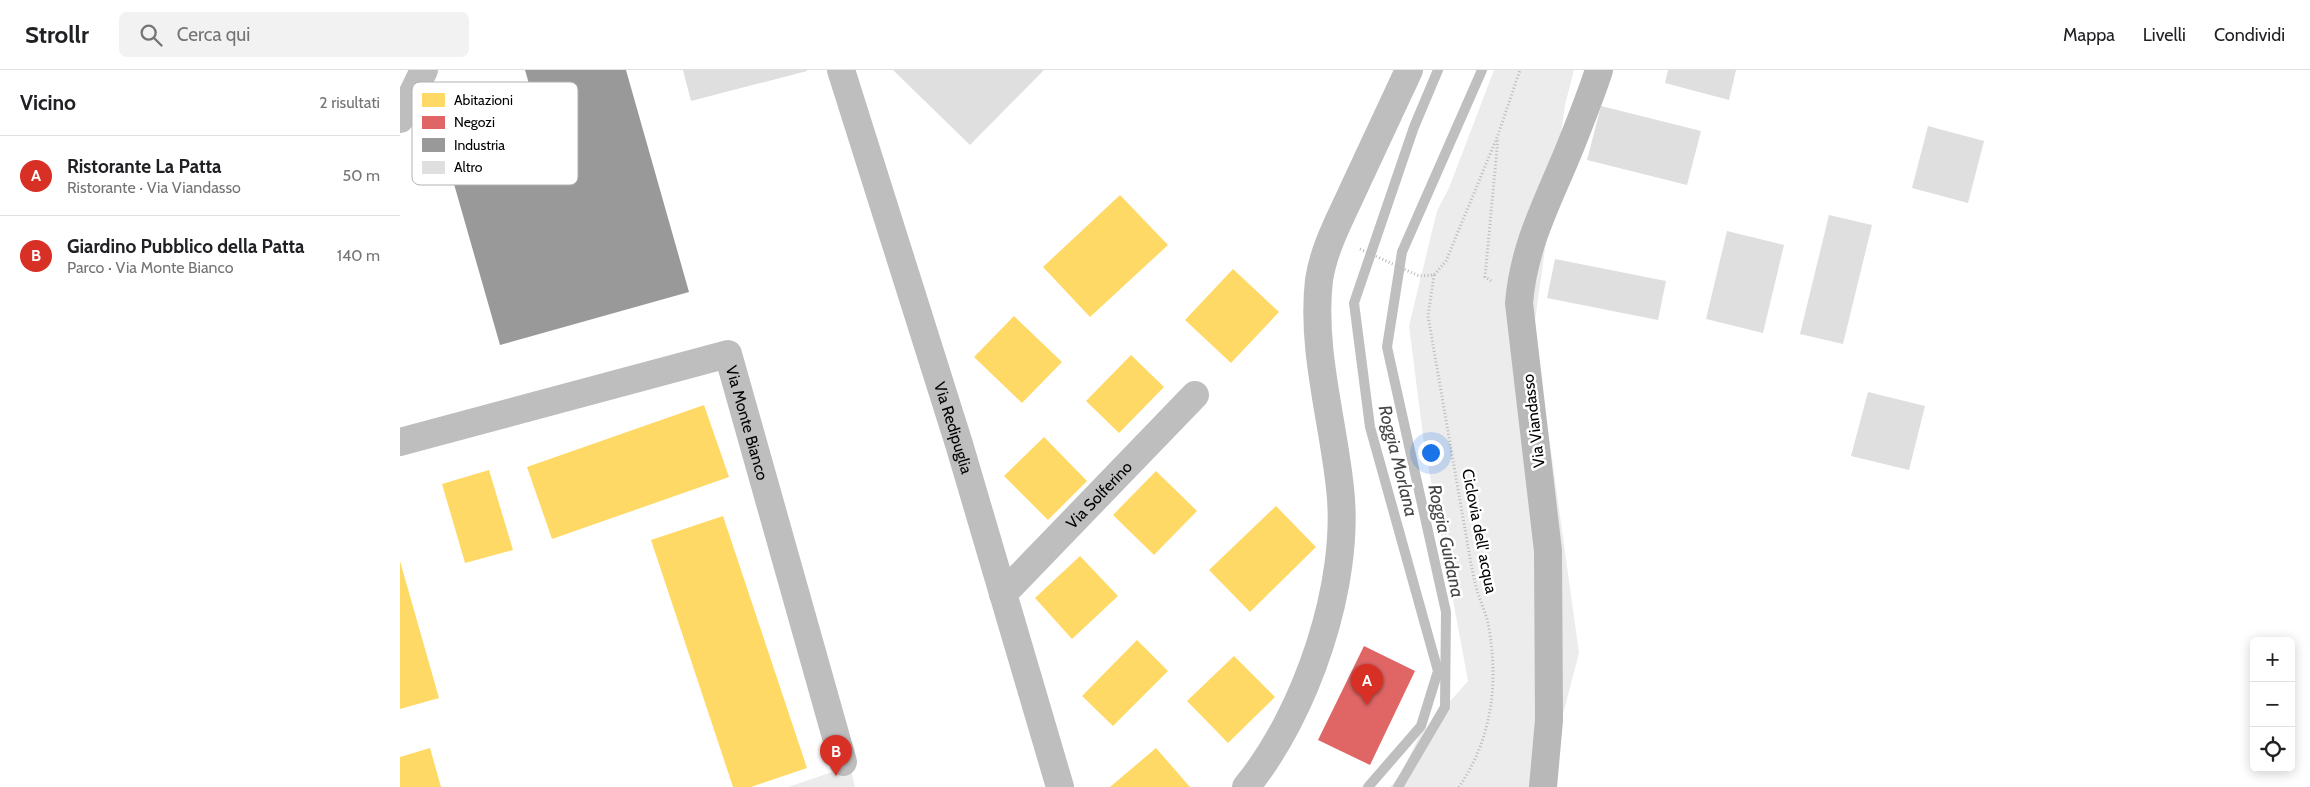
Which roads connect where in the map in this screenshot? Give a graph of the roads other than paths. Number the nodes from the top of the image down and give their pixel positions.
1 (424, 70) edge
2 (841, 70) edge
3 (1409, 70) edge
4 (1599, 70) edge
5 (418, 82) edge
6 (412, 94) edge
7 (400, 119) edge
8 (1194, 396) dead end
9 (400, 442) edge
10 (1003, 594) junction
11 (843, 762) dead end
12 (1060, 787) edge
13 (1246, 787) edge
14 (1543, 787) edge

1 - 5 street
2 - 10 street, Via Redipuglia
3 - 13 street
4 - 14 street, Via Viandasso
6 - 7 street
8 - 10 street, Via Solferino
9 - 11 street, Via Monte Bianco
10 - 12 street, Via Redipuglia

